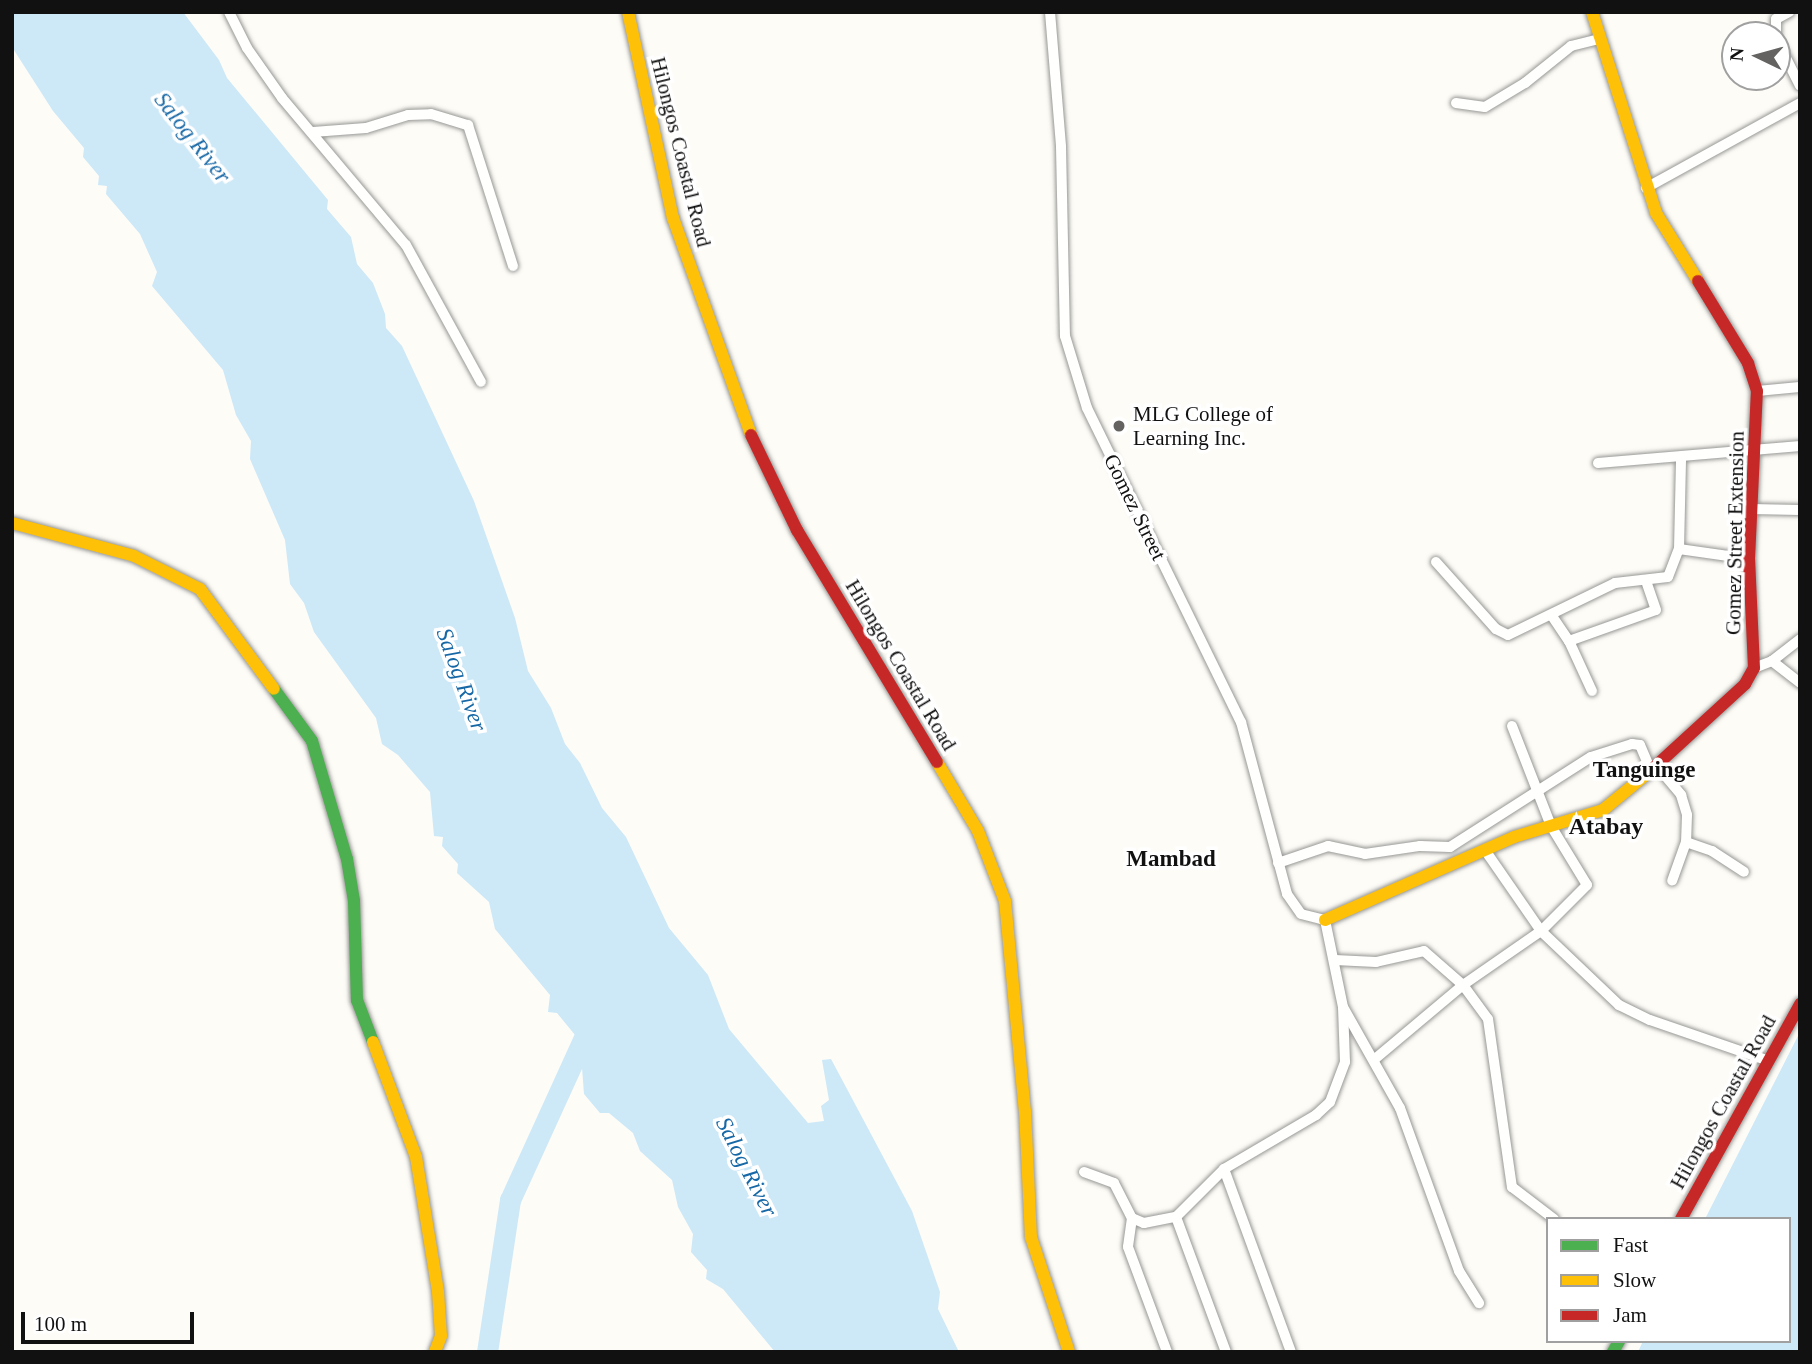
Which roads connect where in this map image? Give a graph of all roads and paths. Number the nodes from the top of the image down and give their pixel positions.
1 (229, 12) edge
2 (628, 12) edge
3 (1050, 12) edge
4 (1592, 12) edge
5 (1789, 12) edge
6 (1777, 16) edge
7 (1600, 38) junction
8 (1791, 68) edge
9 (1800, 86) edge
10 (1456, 103) dead end
11 (1800, 103) edge
12 (313, 132) junction
13 (1646, 188) junction
14 (513, 266) dead end
15 (481, 382) dead end
16 (1800, 387) edge
17 (1757, 391) junction
18 (1800, 446) edge
19 (1756, 448) junction
20 (1681, 458) junction
21 (1598, 463) dead end
22 (1751, 509) junction
23 (1800, 510) edge
24 (12, 523) edge
25 (1679, 549) junction
26 (1749, 559) junction
27 (1436, 562) dead end
28 (1646, 580) junction
29 (1552, 616) junction
30 (1800, 639) edge
31 (1569, 641) junction
32 (1772, 661) junction
33 (1754, 668) junction
34 (1800, 683) edge
35 (1592, 691) dead end
36 (1511, 726) dead end
37 (1654, 769) junction
38 (1537, 794) junction
39 (1551, 826) junction
40 (1686, 842) junction
41 (1485, 850) junction
42 (1278, 863) junction
43 (1744, 872) dead end
44 (1672, 881) dead end
45 (1325, 920) junction
46 (1541, 931) junction
47 (1335, 960) junction
48 (1463, 985) junction
49 (1800, 1004) edge
50 (1343, 1007) junction
51 (1376, 1058) junction
52 (1766, 1059) junction
53 (1224, 1169) junction
54 (1084, 1172) dead end
55 (1177, 1217) junction
56 (1551, 1217) edge
57 (1682, 1217) edge
58 (1132, 1218) junction
59 (1479, 1303) dead end
60 (435, 1352) edge
61 (1069, 1352) edge
62 (1167, 1352) edge
63 (1226, 1352) edge
64 (1291, 1352) edge

1 - 12 street
2 - 61 street, Hilongos Coastal Road
3 - 42 street, Gomez Street
4 - 7 street, Gomez Street Extension
5 - 6 street
7 - 10 street
7 - 13 street, Gomez Street Extension
8 - 9 street
11 - 13 street
12 - 14 street
12 - 15 street
13 - 17 street, Gomez Street Extension
16 - 17 street
17 - 19 street, Gomez Street Extension
18 - 19 street
19 - 20 street
19 - 22 street, Gomez Street Extension
20 - 21 street
20 - 25 street
22 - 23 street
22 - 26 street, Gomez Street Extension
24 - 60 street
25 - 26 street
25 - 28 street
26 - 33 street, Gomez Street Extension
27 - 29 street
28 - 29 street
28 - 31 street
29 - 31 street
30 - 32 street
31 - 35 street
32 - 33 street
32 - 34 street
33 - 37 street
36 - 38 street
37 - 38 street
37 - 39 street
37 - 40 street
38 - 39 street
38 - 42 street
39 - 41 street
39 - 46 street
40 - 43 street
40 - 44 street
41 - 45 street
41 - 46 street
42 - 45 street, Gomez Street
45 - 47 street
46 - 48 street
46 - 52 street
47 - 48 street
47 - 50 street
48 - 51 street
48 - 56 street
49 - 52 street, Hilongos Coastal Road
50 - 51 street
50 - 53 street
51 - 59 street
52 - 57 street, Hilongos Coastal Road
53 - 55 street
53 - 64 street
54 - 58 street
55 - 58 street
55 - 63 street
58 - 62 street

